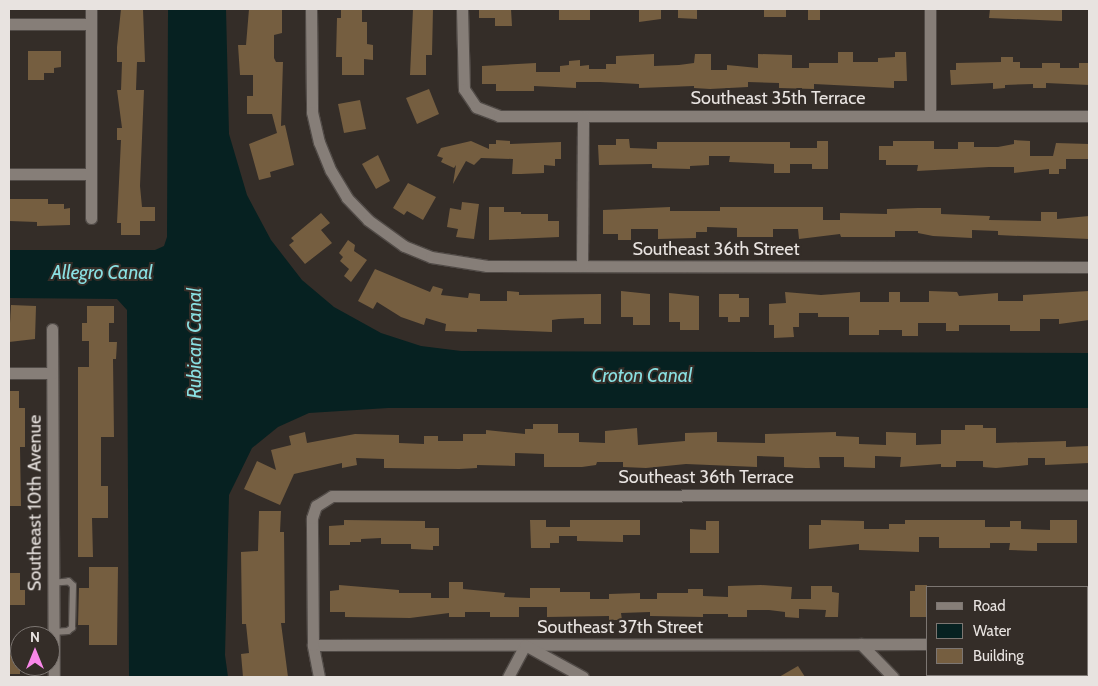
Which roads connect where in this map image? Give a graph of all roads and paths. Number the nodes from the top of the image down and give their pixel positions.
1 (91, 9) edge
2 (311, 9) edge
3 (462, 9) edge
4 (930, 9) edge
5 (9, 24) edge
6 (91, 24) junction
7 (583, 116) junction
8 (930, 116) junction
9 (1089, 116) edge
10 (9, 174) edge
11 (91, 174) junction
12 (91, 218) dead end
13 (582, 266) junction
14 (1089, 267) edge
15 (52, 329) dead end
16 (9, 373) edge
17 (52, 374) junction
18 (1089, 495) edge
19 (52, 583) junction
20 (52, 626) edge
21 (60, 632) edge
22 (861, 644) junction
23 (926, 644) edge
24 (313, 645) junction
25 (525, 645) junction
26 (319, 677) edge
27 (508, 677) edge
28 (583, 677) edge
29 (892, 677) edge

1 - 6 street
2 - 13 street, Southeast 36th Street
3 - 7 street, Southeast 35th Terrace
4 - 8 street
5 - 6 street
6 - 11 street
7 - 8 street, Southeast 35th Terrace
7 - 13 street
8 - 9 street, Southeast 35th Terrace
10 - 11 street
11 - 12 street
13 - 14 street, Southeast 36th Street
15 - 17 street, Southeast 10th Avenue
16 - 17 street
17 - 19 street, Southeast 10th Avenue
18 - 24 street, Southeast 36th Terrace
19 - 20 street, Southeast 10th Avenue
19 - 21 lane
22 - 23 street, Southeast 37th Street
22 - 25 street, Southeast 37th Street
22 - 29 street
24 - 25 street, Southeast 37th Street
24 - 26 street
25 - 27 street
25 - 28 street

